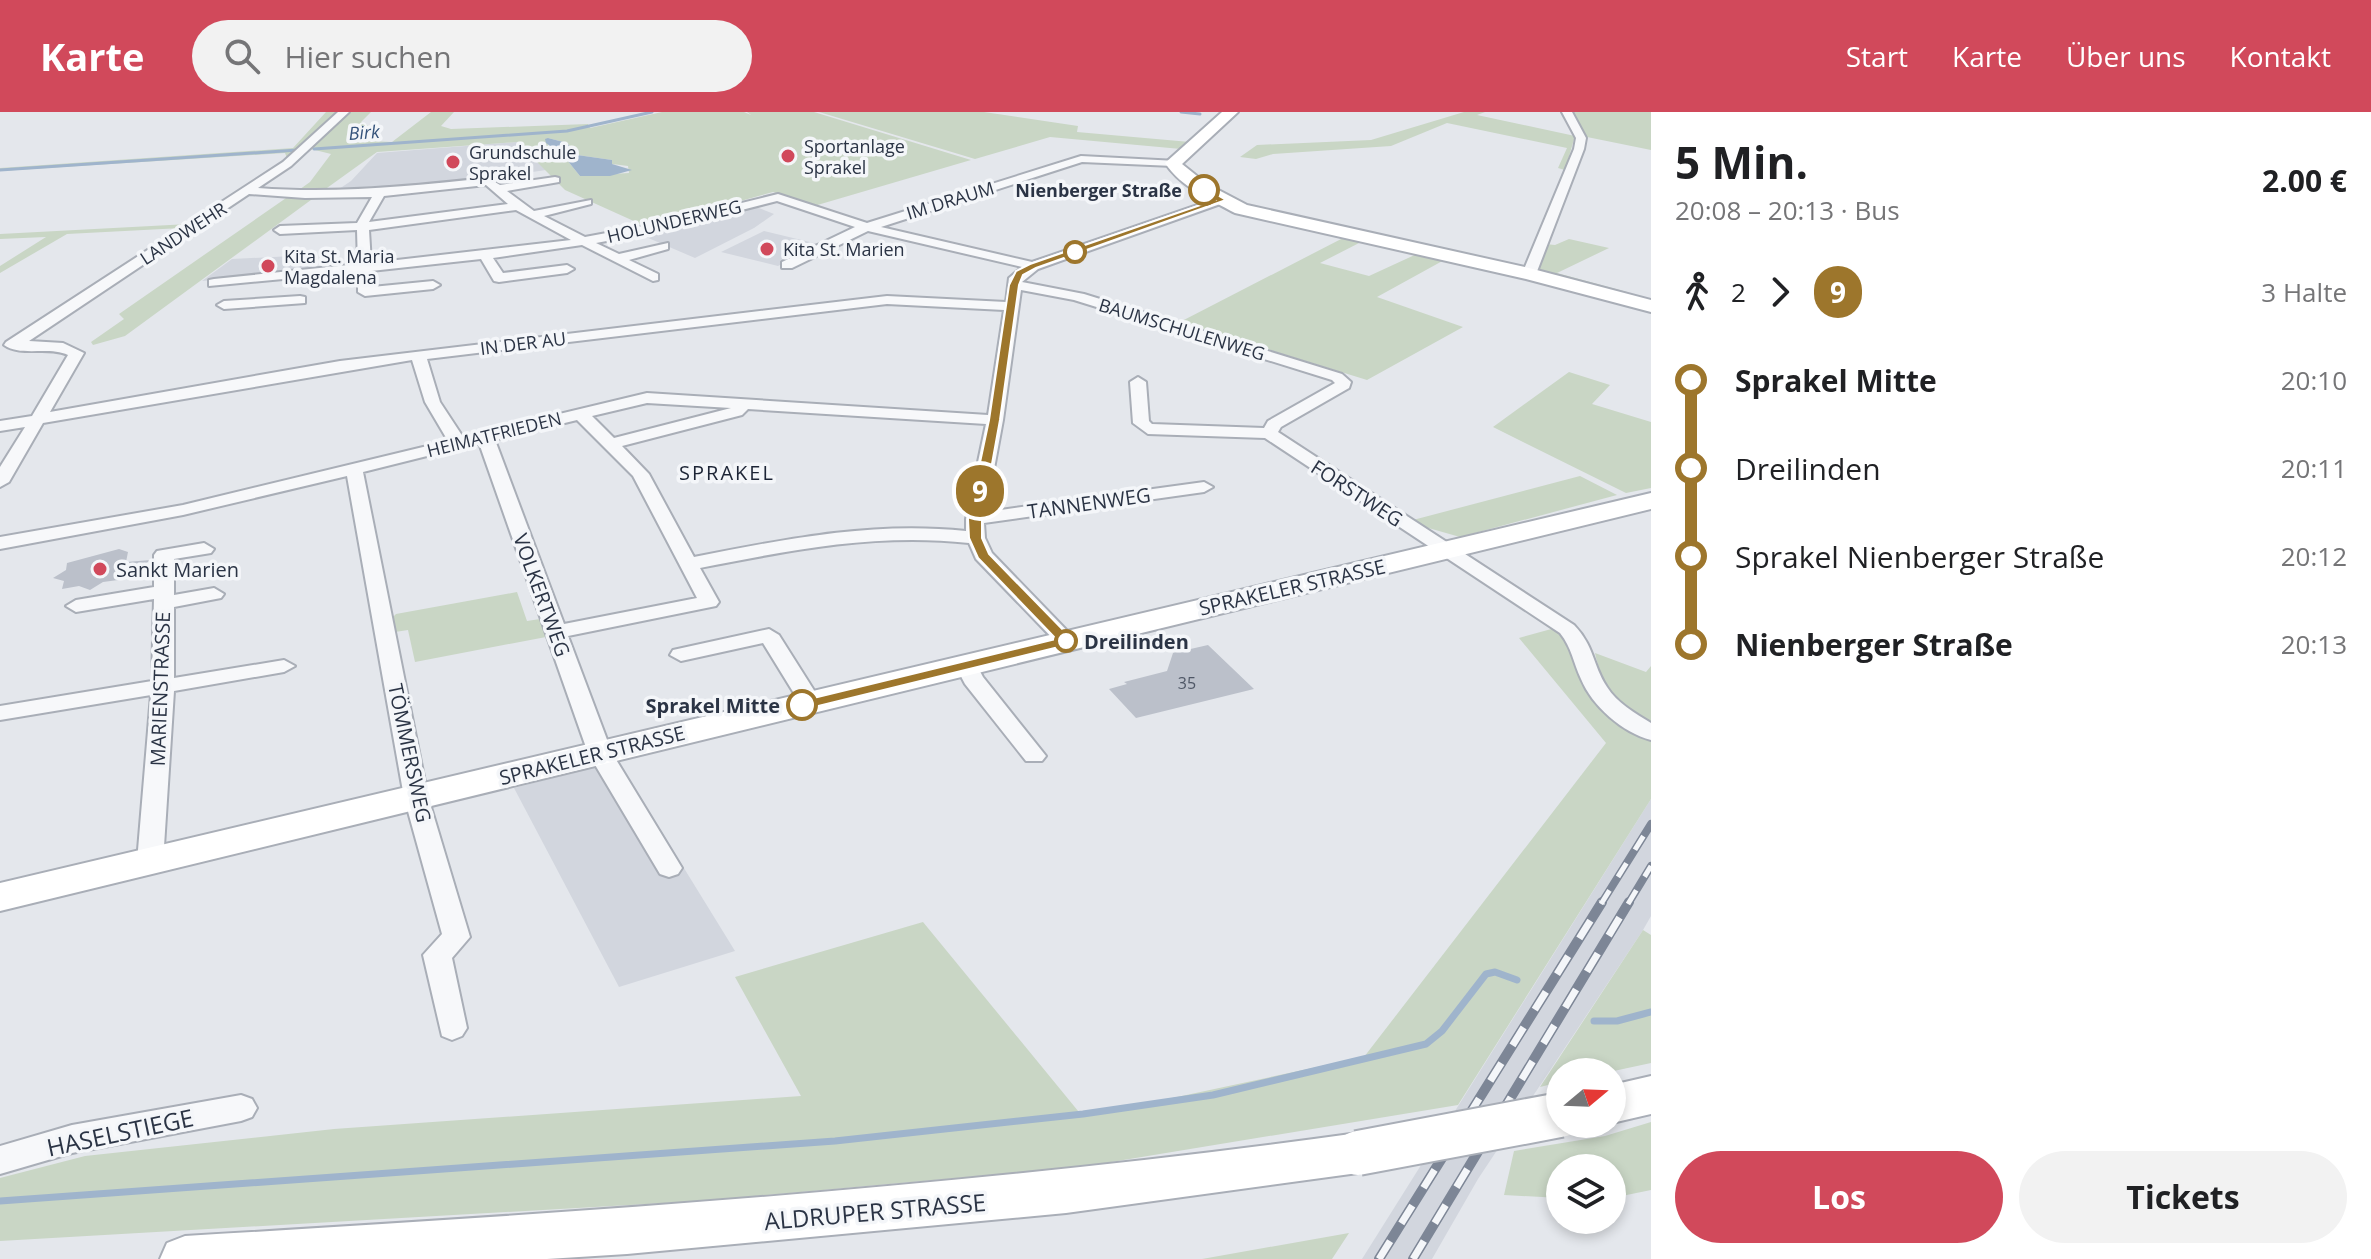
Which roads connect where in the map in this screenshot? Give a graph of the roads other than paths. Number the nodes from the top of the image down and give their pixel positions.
1 (344, 112) edge
2 (1231, 112) edge
3 (1567, 112) edge
4 (1173, 163) junction
5 (555, 180) dead end
6 (498, 189) junction
7 (248, 191) junction
8 (380, 193) junction
9 (1222, 200) junction
10 (762, 201) joint
11 (587, 202) dead end
12 (517, 206) junction
13 (532, 215) junction
14 (363, 227) junction
15 (869, 228) junction
16 (280, 230) dead end
17 (585, 241) junction
18 (664, 246) dead end
19 (486, 256) junction
20 (620, 258) junction
21 (787, 265) dead end
22 (1033, 266) junction
23 (364, 269) junction
24 (567, 269) dead end
25 (1529, 274) junction
26 (653, 277) dead end
27 (250, 281) junction
28 (214, 283) dead end
29 (433, 285) dead end
30 (1014, 285) junction
31 (300, 300) dead end
32 (1009, 306) junction
33 (1651, 306) edge
34 (7, 344) edge
35 (419, 355) junction
36 (1138, 382) dead end
37 (746, 404) junction
38 (580, 413) junction
39 (39, 419) junction
40 (995, 420) junction
41 (0, 426) edge
42 (1269, 433) junction
43 (485, 436) junction
44 (458, 442) junction
45 (612, 444) junction
46 (354, 468) junction
47 (0, 482) edge
48 (1204, 487) dead end
49 (1651, 501) edge
50 (975, 528) junction
51 (0, 543) edge
52 (204, 549) dead end
53 (1448, 550) junction
54 (689, 564) junction
55 (214, 594) dead end
56 (164, 597) junction
57 (76, 606) dead end
58 (557, 632) junction
59 (1066, 641) junction
60 (681, 655) dead end
61 (966, 665) junction
62 (284, 666) dead end
63 (163, 689) junction
64 (811, 703) junction
65 (0, 713) edge
66 (1651, 733) edge
67 (600, 753) junction
68 (1034, 756) dead end
69 (416, 797) junction
70 (150, 862) junction
71 (669, 868) dead end
72 (0, 897) edge
73 (452, 1028) dead end
74 (1651, 1095) edge
75 (1626, 1101) edge
76 (241, 1108) dead end
77 (1546, 1118) edge
78 (0, 1160) edge
79 (185, 1259) edge

1 - 7 street, LANDWEHR
2 - 4 street
3 - 25 street
4 - 9 street
4 - 15 street, IM DRAUM
5 - 6 street
6 - 8 street
6 - 12 street
7 - 8 street
7 - 34 street, LANDWEHR
8 - 14 street
9 - 22 street
9 - 25 street
10 - 15 street, IM DRAUM
10 - 17 street, HOLUNDERWEG
11 - 13 street
12 - 13 street
12 - 14 street
13 - 17 street
14 - 16 street
14 - 23 street
15 - 21 street, IM DRAUM
15 - 22 street, IM DRAUM
17 - 19 street, HOLUNDERWEG
17 - 20 street, HOLUNDERWEG
18 - 20 street, HOLUNDERWEG
19 - 23 street, HOLUNDERWEG
19 - 24 street
20 - 26 street, HOLUNDERWEG
22 - 30 street
23 - 27 street, HOLUNDERWEG
23 - 29 street
25 - 33 street
27 - 28 street, HOLUNDERWEG
27 - 31 street
30 - 32 street
30 - 42 street, BAUMSCHULENWEG
32 - 35 street, IN DER AU
32 - 40 street
34 - 39 street
35 - 39 street, IN DER AU
35 - 44 street
36 - 42 street
37 - 38 street, HEIMATFRIEDEN
37 - 40 street, HEIMATFRIEDEN
37 - 45 street
38 - 43 street, HEIMATFRIEDEN
38 - 45 street
39 - 41 street, IN DER AU
39 - 47 street
40 - 50 street
42 - 53 street, FORSTWEG
43 - 44 street, HEIMATFRIEDEN
43 - 58 street, VOLKERTWEG
44 - 46 street, HEIMATFRIEDEN
45 - 54 street
46 - 51 street, HEIMATFRIEDEN
46 - 69 street, TÖMMERSWEG
48 - 50 street, TANNENWEG
49 - 53 street, SPRAKELER STRASSE
50 - 54 street
50 - 59 street
52 - 56 street, MARIENSTRASSE
53 - 59 street, SPRAKELER STRASSE
53 - 66 street, FORSTWEG
54 - 58 street
55 - 56 street
56 - 57 street
56 - 63 street, MARIENSTRASSE
58 - 67 street, VOLKERTWEG
59 - 61 street, SPRAKELER STRASSE
60 - 64 street
61 - 64 street, SPRAKELER STRASSE
61 - 68 street
62 - 63 street
63 - 65 street
63 - 70 street, MARIENSTRASSE
64 - 67 street, SPRAKELER STRASSE
67 - 69 street, SPRAKELER STRASSE
67 - 71 street, VOLKERTWEG
69 - 70 street, SPRAKELER STRASSE
69 - 73 street, TÖMMERSWEG
70 - 72 street, SPRAKELER STRASSE
74 - 75 street
76 - 78 street, HASELSTIEGE
77 - 79 street, ALDRUPER STRASSE, bridge

